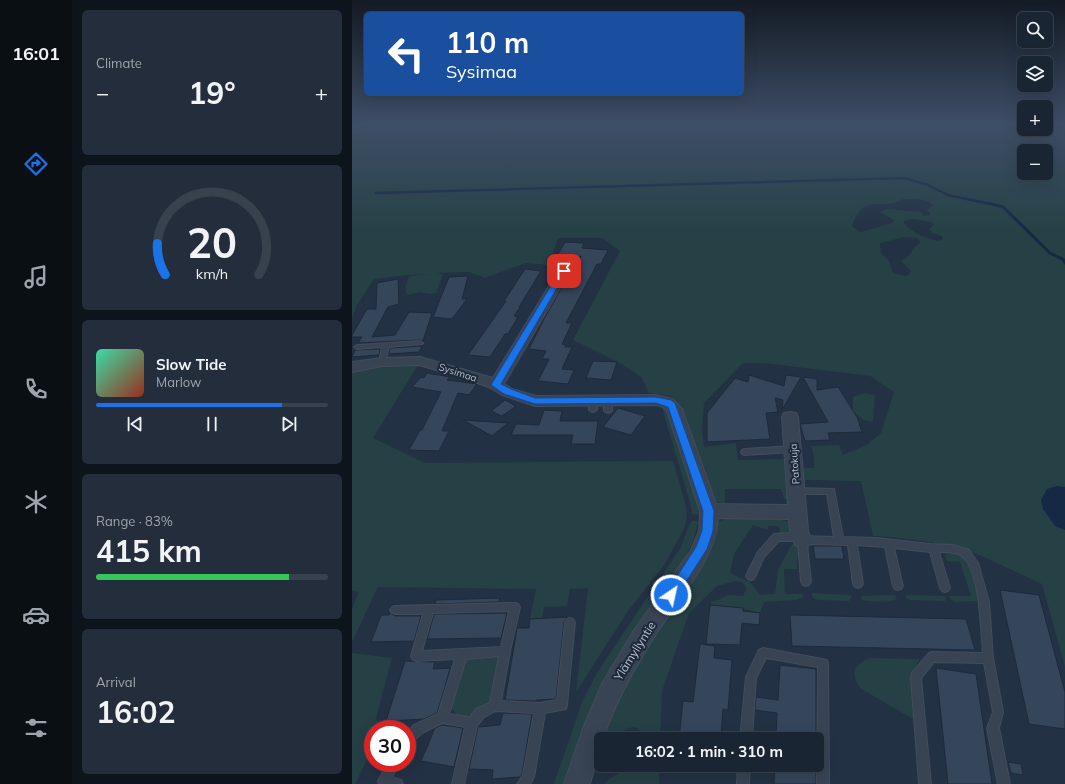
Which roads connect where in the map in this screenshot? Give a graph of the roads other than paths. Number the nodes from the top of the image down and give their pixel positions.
1 (564, 271) dead end
2 (420, 343) dead end
3 (386, 345) junction
4 (357, 347) dead end
5 (382, 362) junction
6 (352, 367) edge
7 (496, 385) junction
8 (656, 400) joint
9 (790, 417) dead end
10 (792, 449) junction
11 (744, 452) dead end
12 (796, 490) junction
13 (709, 511) junction
14 (798, 512) junction
15 (802, 540) junction
16 (839, 540) junction
17 (852, 541) junction
18 (889, 543) junction
19 (934, 549) junction
20 (751, 576) dead end
21 (806, 582) dead end
22 (858, 584) dead end
23 (898, 586) dead end
24 (945, 588) dead end
25 (429, 609) junction
26 (395, 610) dead end
27 (570, 622) dead end
28 (504, 651) junction
29 (462, 654) junction
30 (988, 658) junction
31 (495, 706) junction
32 (540, 708) junction
33 (442, 718) junction
34 (472, 723) junction
35 (416, 731) edge
36 (747, 732) edge
37 (823, 732) edge
38 (389, 772) edge
39 (744, 772) edge
40 (823, 772) edge
41 (397, 784) edge
42 (458, 784) edge
43 (524, 784) edge
44 (577, 784) edge
45 (743, 784) edge
46 (823, 784) edge
47 (925, 784) edge
48 (1004, 784) edge

1 - 7 street
2 - 3 lane
3 - 4 lane
3 - 5 lane
5 - 6 street, Sysimaa
5 - 7 street, Sysimaa
7 - 8 street, Sysimaa
8 - 13 street, Ylämyllyntie
9 - 10 street, Patokuja
10 - 11 lane
10 - 12 street, Patokuja
12 - 14 street, Patokuja
12 - 16 lane
13 - 14 street
13 - 44 street, Ylämyllyntie
14 - 15 street, Patokuja
15 - 16 lane
15 - 20 lane
15 - 21 lane
16 - 17 lane
17 - 18 lane
17 - 22 lane
18 - 19 lane
18 - 23 lane
19 - 24 lane
19 - 30 lane
25 - 26 lane
25 - 28 lane
25 - 29 lane
27 - 32 lane
28 - 29 lane
28 - 31 lane
29 - 33 lane
30 - 47 lane
30 - 48 lane
31 - 32 lane
31 - 34 lane
32 - 43 lane
33 - 34 lane
33 - 35 lane
34 - 42 lane
36 - 37 lane
38 - 41 lane
39 - 45 lane
40 - 46 lane

